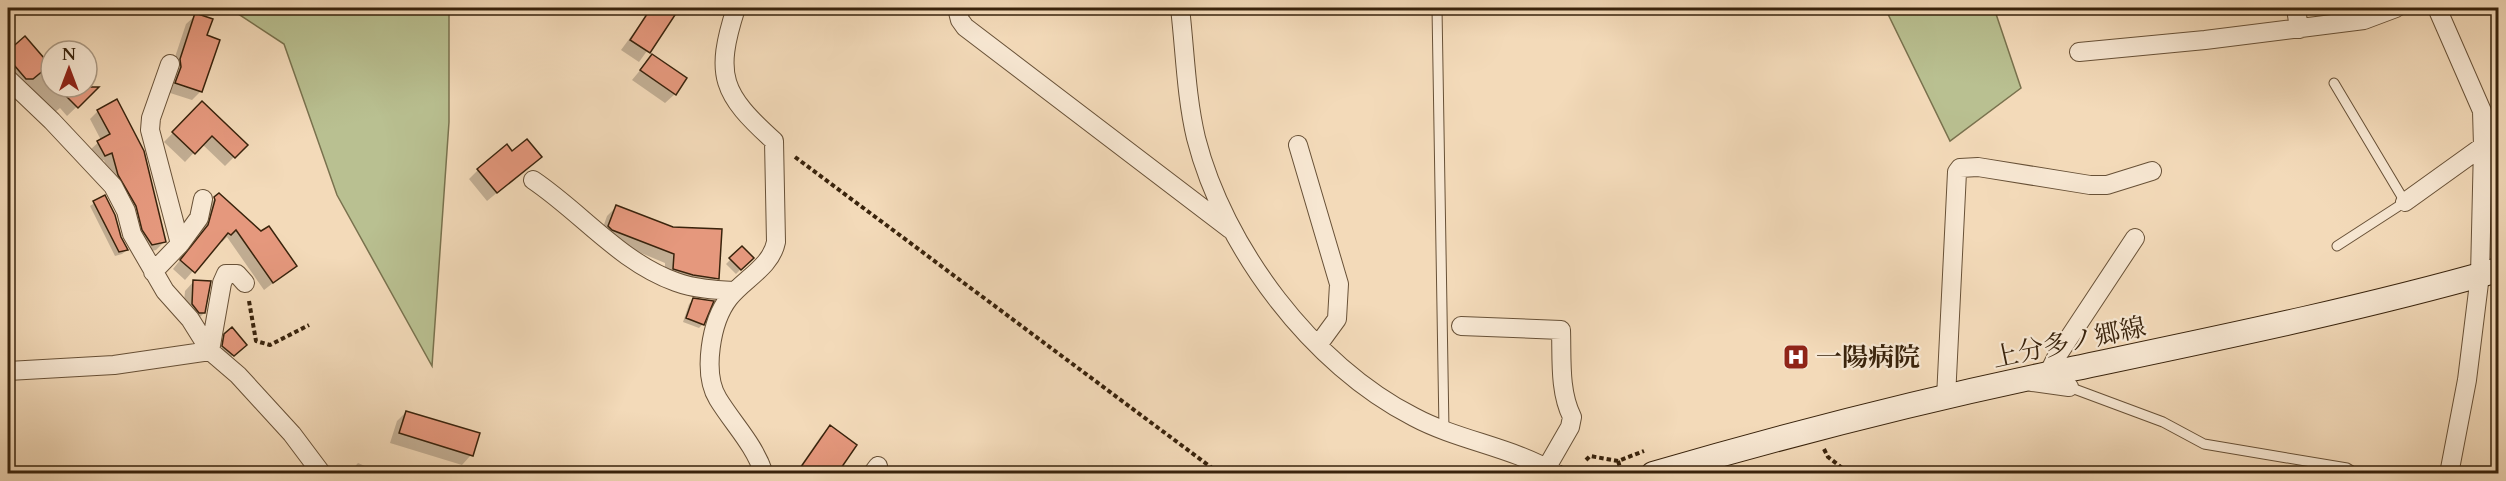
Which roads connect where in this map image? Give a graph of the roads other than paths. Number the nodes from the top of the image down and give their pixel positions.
1 (736, 8) edge
2 (957, 8) edge
3 (1180, 8) edge
4 (1437, 8) edge
5 (2296, 8) edge
6 (2396, 8) edge
7 (2437, 8) edge
8 (2299, 29) junction
9 (2079, 51) dead end
10 (170, 64) dead end
11 (8, 79) edge
12 (2334, 83) dead end
13 (2490, 109) edge
14 (1298, 145) dead end
15 (2483, 146) junction
16 (2152, 171) dead end
17 (533, 180) dead end
18 (203, 199) dead end
19 (2405, 202) junction
20 (1233, 232) junction
21 (2136, 238) dead end
22 (180, 244) junction
23 (2337, 246) dead end
24 (153, 272) junction
25 (2489, 273) edge
26 (245, 282) road end
27 (735, 291) junction
28 (1461, 326) dead end
29 (1318, 345) junction
30 (210, 351) junction
31 (8, 371) edge
32 (2048, 374) junction
33 (2020, 381) junction
34 (2069, 387) joint
35 (1946, 398) junction
36 (1444, 430) junction
37 (1650, 462) edge
38 (1552, 471) edge
39 (322, 474) edge
40 (764, 474) edge
41 (2357, 474) edge
42 (2449, 474) edge

1 - 27 street
2 - 20 street
3 - 20 street
4 - 36 lane
5 - 8 street
6 - 8 street
7 - 13 street
8 - 9 street
10 - 22 street
11 - 24 street
12 - 19 lane
13 - 15 street
14 - 29 street
15 - 19 street
15 - 25 street
16 - 35 street
17 - 27 street
18 - 22 street
19 - 23 lane
20 - 29 street
21 - 32 street
22 - 24 street
24 - 30 street
25 - 32 main road, 上分多ノ郷線
25 - 42 street
26 - 30 street
27 - 40 street
28 - 38 street
29 - 36 street
30 - 31 street
30 - 39 street
32 - 33 main road, 上分多ノ郷線
33 - 34 street
33 - 35 main road, 上分多ノ郷線
34 - 41 lane
35 - 37 main road, 上分多ノ郷線
36 - 38 street

